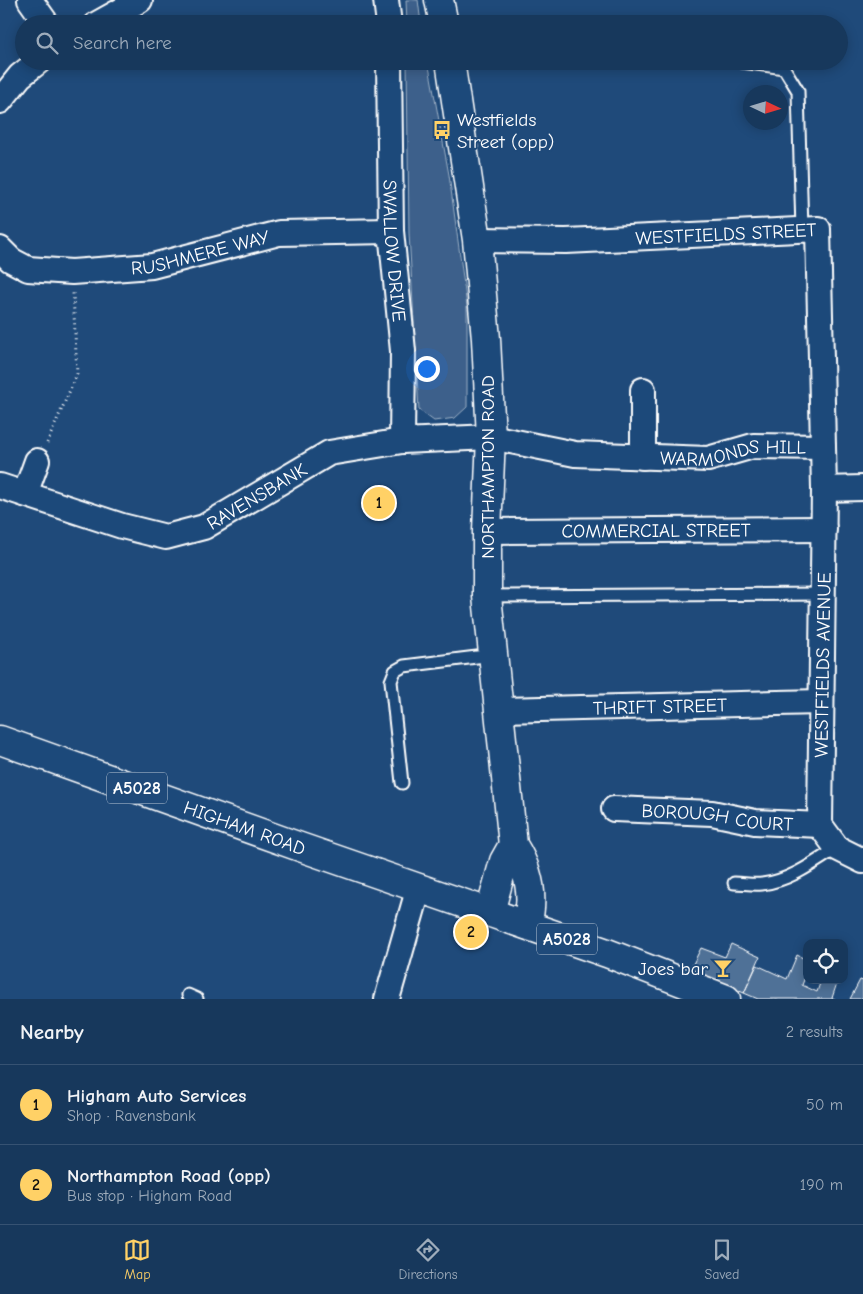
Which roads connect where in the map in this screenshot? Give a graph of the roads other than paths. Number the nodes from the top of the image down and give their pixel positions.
1 (30, 0) edge
2 (140, 0) edge
3 (386, 0) edge
4 (439, 0) edge
5 (41, 15) edge
6 (114, 15) edge
7 (388, 15) edge
8 (442, 15) edge
9 (28, 70) edge
10 (389, 70) edge
11 (451, 70) edge
12 (785, 70) edge
13 (0, 101) edge
14 (802, 230) junction
15 (391, 231) junction
16 (477, 240) junction
17 (4, 260) edge
18 (643, 390) dead end
19 (491, 437) junction
20 (402, 441) junction
21 (823, 447) junction
22 (643, 457) junction
23 (38, 461) road end
24 (0, 486) edge
25 (863, 488) edge
26 (824, 489) junction
27 (25, 494) junction
28 (824, 529) junction
29 (486, 531) junction
30 (823, 594) junction
31 (487, 596) junction
32 (494, 655) junction
33 (821, 702) junction
34 (500, 710) junction
35 (0, 740) edge
36 (402, 783) dead end
37 (614, 809) dead end
38 (820, 826) junction
39 (513, 845) junction
40 (837, 848) junction
41 (863, 861) edge
42 (734, 883) dead end
43 (419, 887) junction
44 (490, 912) junction
45 (528, 925) junction
46 (387, 999) edge
47 (726, 999) edge

1 - 5 street
2 - 6 street
3 - 7 street
4 - 8 main road
9 - 13 street
10 - 15 street, SWALLOW DRIVE
11 - 16 main road, NORTHAMPTON ROAD
12 - 14 lane
14 - 16 street, WESTFIELDS STREET
14 - 21 street, WESTFIELDS STREET
15 - 17 street, RUSHMERE WAY
15 - 20 street, SWALLOW DRIVE
16 - 19 main road, NORTHAMPTON ROAD
18 - 22 street, WARMONDS HILL
19 - 20 street, RAVENSBANK
19 - 22 street, WARMONDS HILL
19 - 29 main road, NORTHAMPTON ROAD
20 - 27 street, RAVENSBANK
21 - 22 street, WARMONDS HILL
21 - 26 street, WESTFIELDS AVENUE
23 - 27 street
24 - 27 street, RAVENSBANK
25 - 26 street
26 - 28 street, WESTFIELDS AVENUE
28 - 29 street, COMMERCIAL STREET
28 - 30 street, WESTFIELDS AVENUE
29 - 31 main road, NORTHAMPTON ROAD
30 - 31 lane
30 - 33 street, WESTFIELDS AVENUE
31 - 32 main road, NORTHAMPTON ROAD
32 - 34 main road, NORTHAMPTON ROAD
32 - 36 lane
33 - 34 street, THRIFT STREET
33 - 38 street, WESTFIELDS AVENUE
34 - 39 main road, NORTHAMPTON ROAD
35 - 43 main road, HIGHAM ROAD / A5028
37 - 38 street, BOROUGH COURT
38 - 40 street
39 - 44 main road
39 - 45 main road
40 - 41 street
40 - 42 lane
43 - 44 main road, HIGHAM ROAD / A5028
43 - 46 street
44 - 45 main road, A5028
45 - 47 main road, A5028

